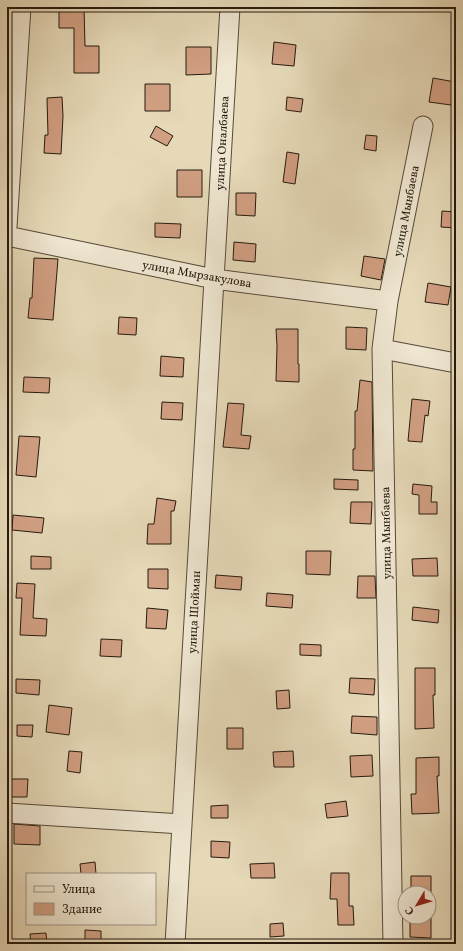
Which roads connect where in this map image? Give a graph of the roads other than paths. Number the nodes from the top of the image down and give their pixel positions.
1 (21, 7) edge
2 (230, 7) edge
3 (423, 126) dead end
4 (7, 227) edge
5 (7, 236) edge
6 (214, 279) junction
7 (388, 301) junction
8 (382, 349) junction
9 (456, 363) edge
10 (7, 813) edge
11 (182, 824) junction
12 (175, 944) edge
13 (393, 944) edge

1 - 4 street
2 - 6 street, улица Оналбаева
3 - 7 street, улица Мынбаева
5 - 6 street, улица Мырзакулова
6 - 7 street, улица Мырзакулова
6 - 11 street, улица Шойман
7 - 8 street, улица Мынбаева
8 - 9 street
8 - 13 street, улица Мынбаева
10 - 11 street
11 - 12 street, улица Шойман

